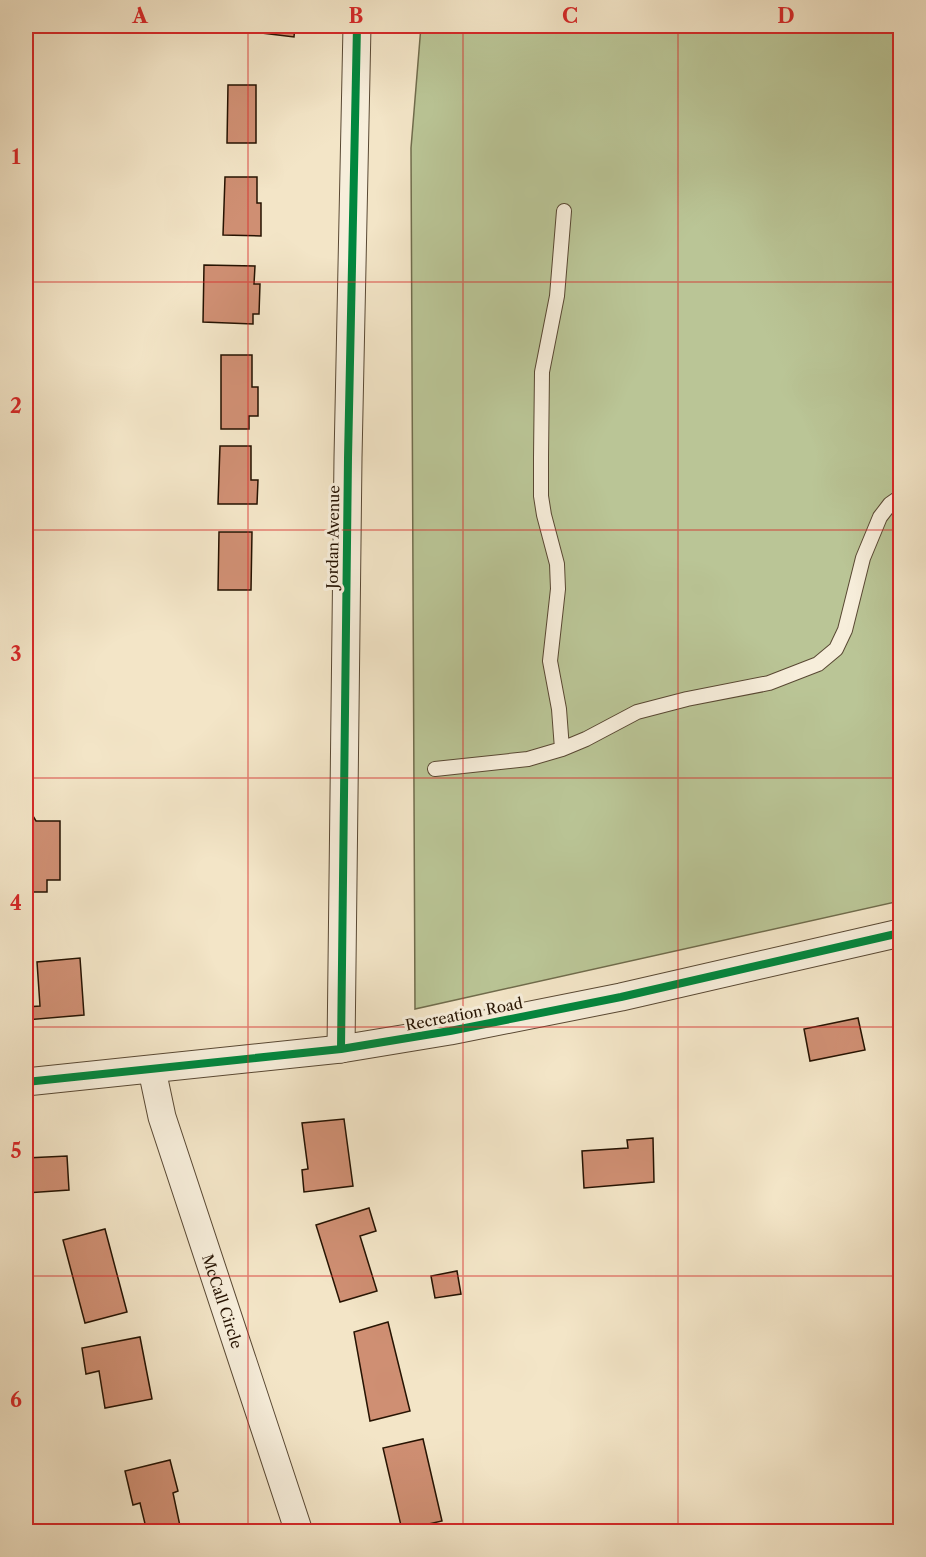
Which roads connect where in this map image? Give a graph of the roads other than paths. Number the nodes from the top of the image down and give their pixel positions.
1 (357, 26) edge
2 (564, 211) dead end
3 (900, 497) edge
4 (562, 748) junction
5 (435, 769) dead end
6 (900, 933) edge
7 (341, 1049) junction
8 (152, 1070) junction
9 (26, 1082) edge
10 (299, 1532) edge

1 - 7 street, Jordan Avenue
2 - 4 lane
3 - 4 lane
4 - 5 lane
6 - 7 street, Recreation Road
7 - 8 street, Recreation Road
8 - 9 street, Recreation Road
8 - 10 street, McCall Circle

